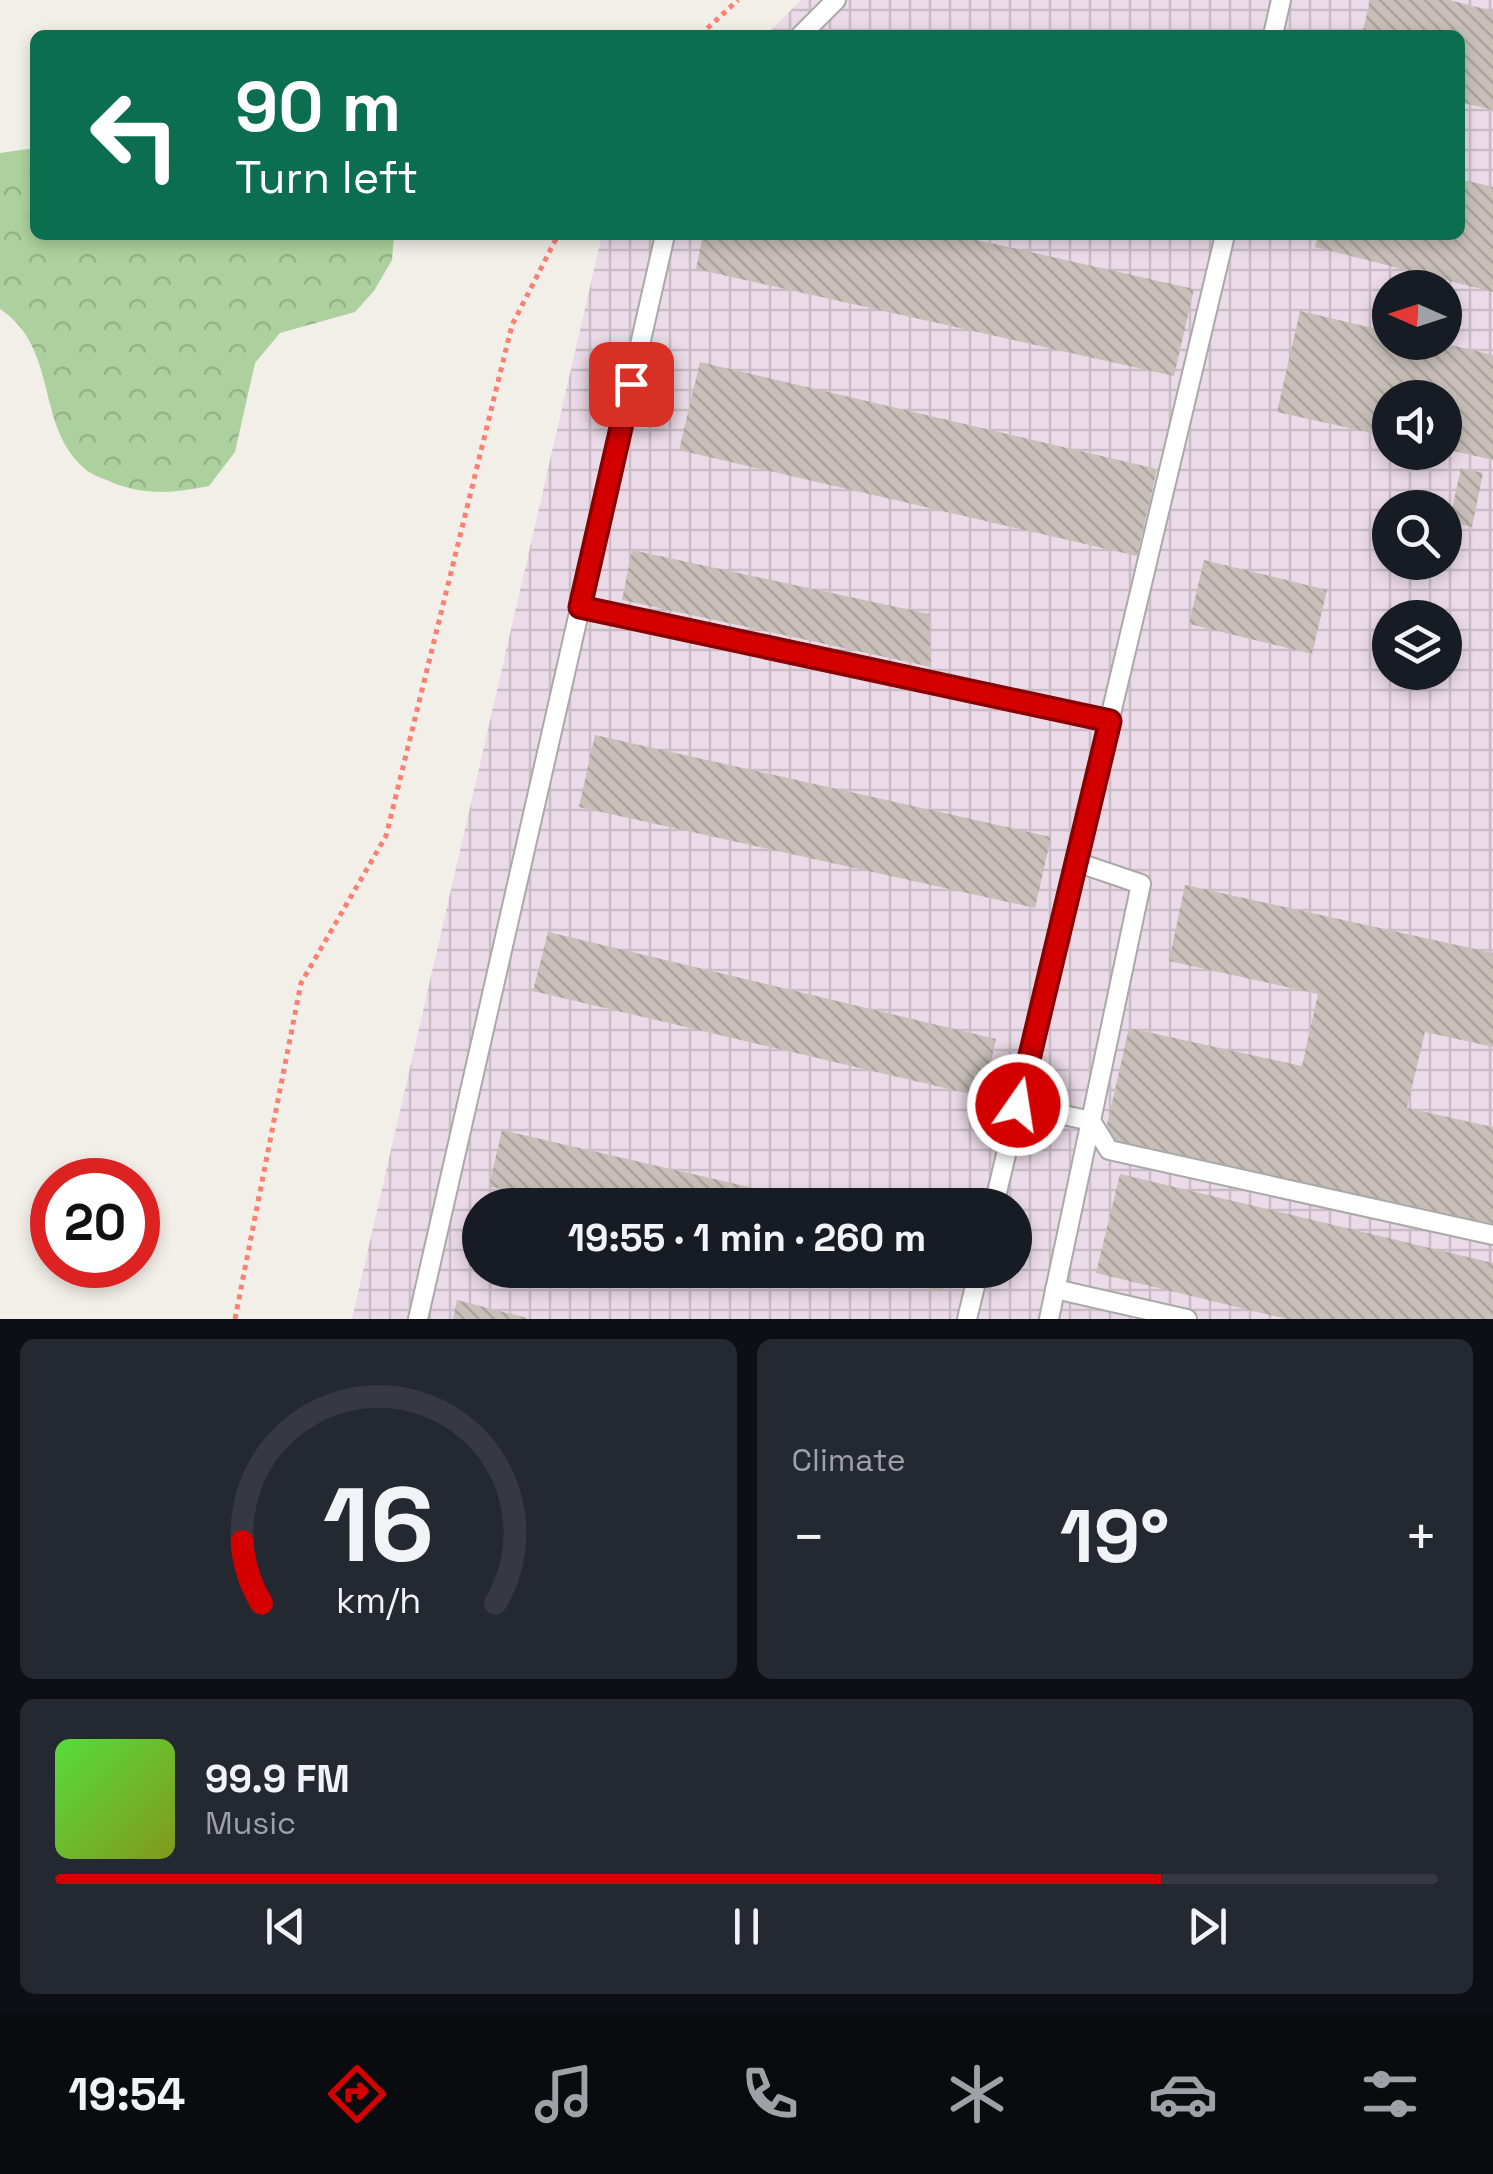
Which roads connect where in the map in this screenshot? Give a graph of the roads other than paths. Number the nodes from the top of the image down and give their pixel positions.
1 (836, 0) edge
2 (1281, 0) edge
3 (806, 30) edge
4 (1274, 30) edge
5 (664, 240) edge
6 (1224, 240) edge
7 (580, 607) junction
8 (1110, 721) junction
9 (1076, 862) junction
10 (1018, 1105) junction
11 (1091, 1121) junction
12 (998, 1188) edge
13 (1493, 1236) edge
14 (975, 1288) edge
15 (1055, 1289) junction
16 (418, 1319) edge
17 (967, 1319) edge
18 (1049, 1319) edge
19 (1187, 1319) edge

1 - 3 lane
2 - 4 lane
5 - 7 lane
6 - 8 lane
7 - 8 lane
7 - 16 lane
8 - 9 lane
9 - 10 lane
9 - 11 lane
10 - 11 lane
10 - 12 lane
11 - 13 lane
11 - 15 lane
14 - 17 lane
15 - 18 lane
15 - 19 lane

